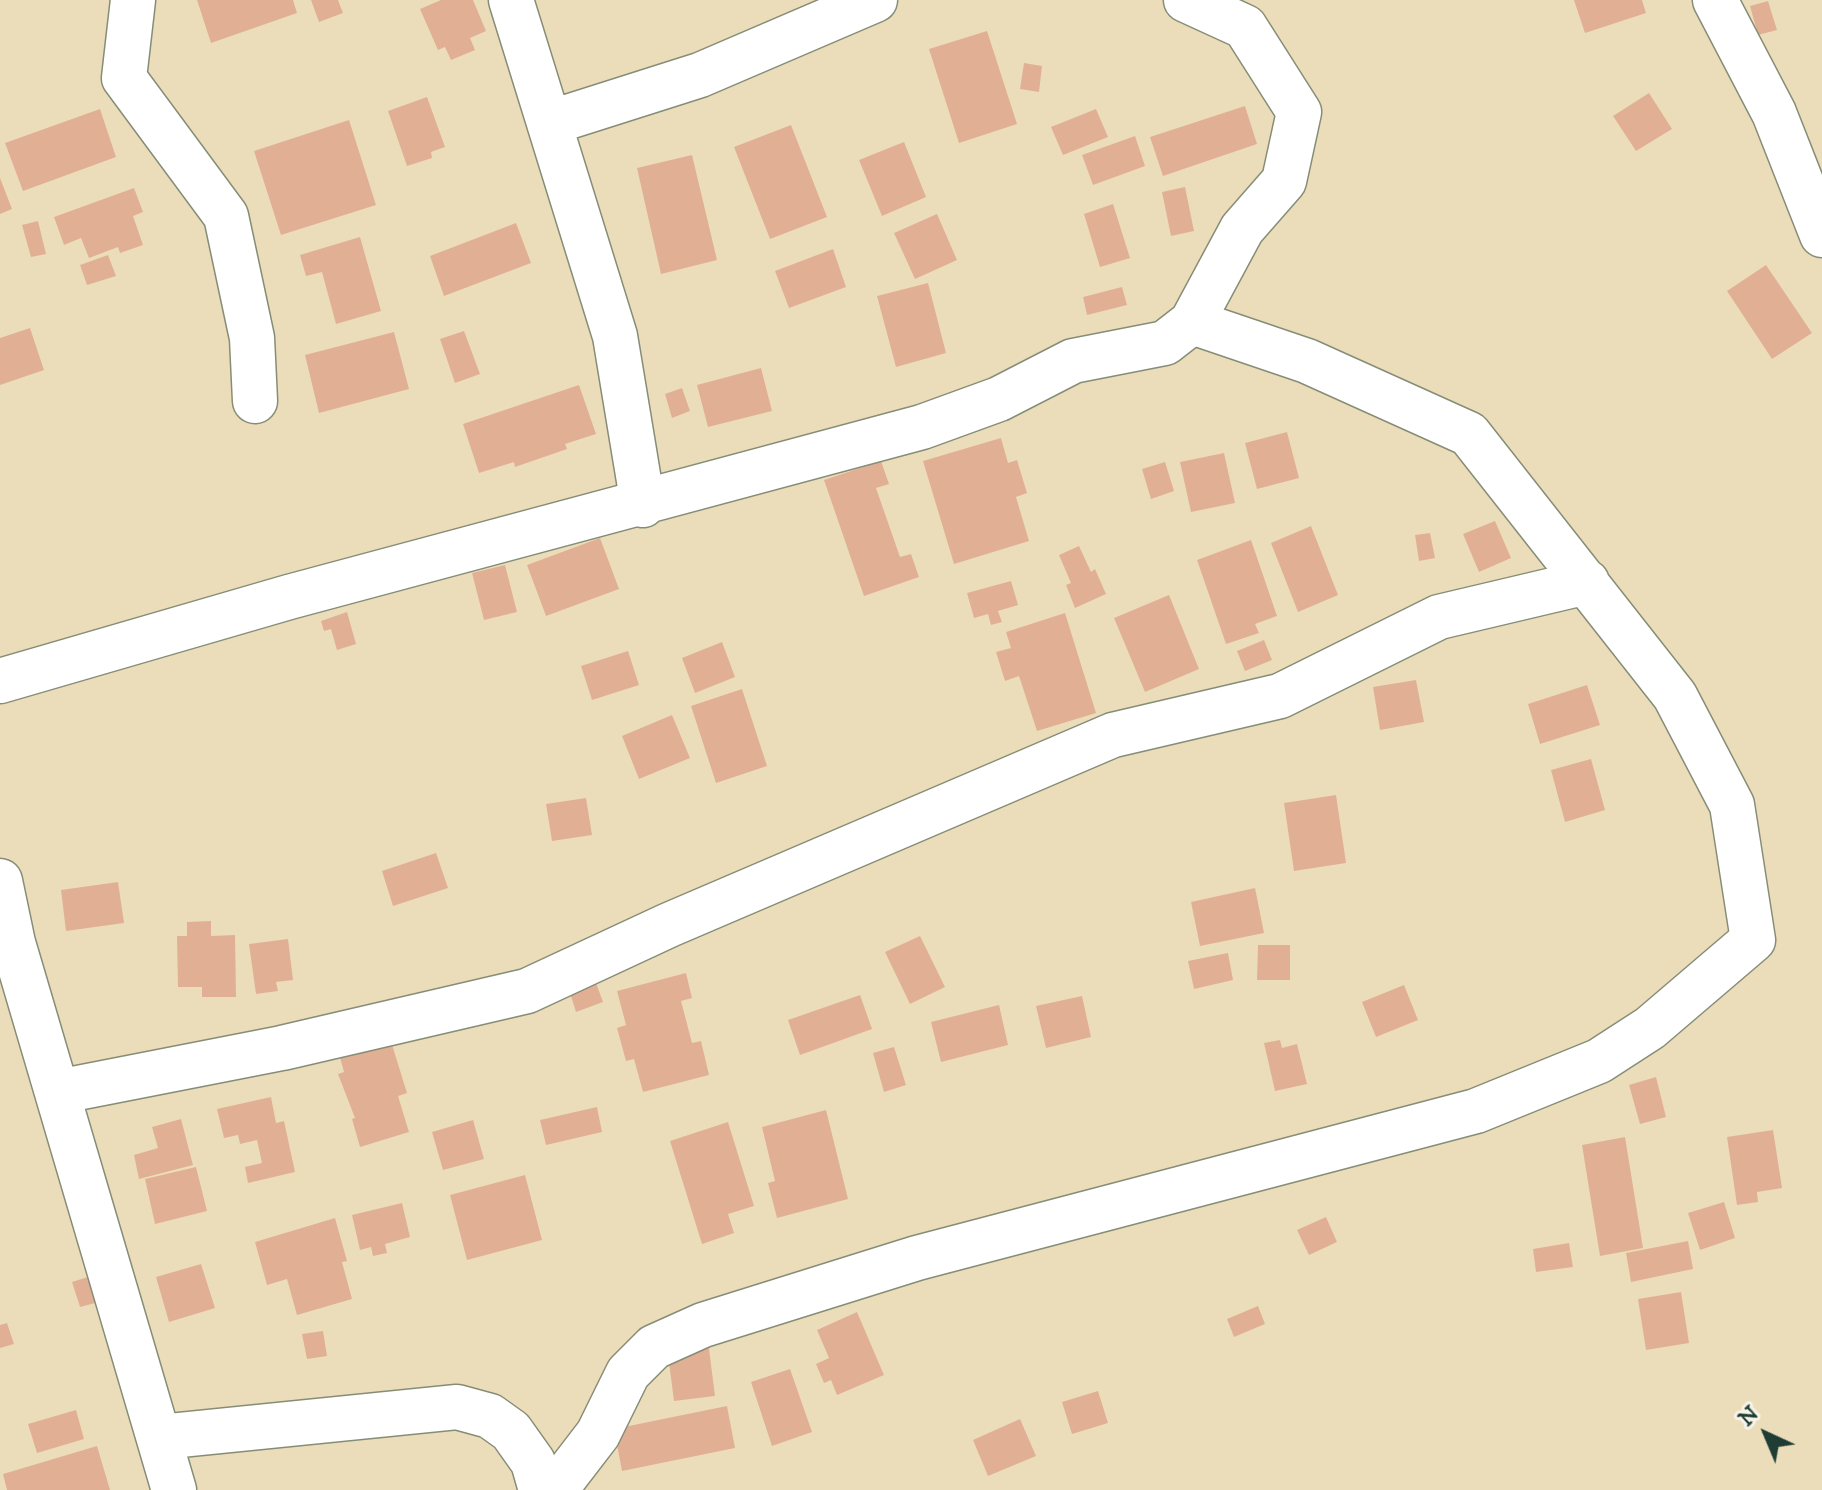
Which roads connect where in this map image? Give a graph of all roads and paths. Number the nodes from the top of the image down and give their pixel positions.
1 (133, 0) edge
2 (511, 0) edge
3 (875, 0) edge
4 (1186, 0) edge
5 (1715, 0) edge
6 (549, 123) junction
7 (1808, 168) edge
8 (1822, 235) edge
9 (1192, 322) junction
10 (255, 401) dead end
11 (643, 505) junction
12 (1587, 582) junction
13 (0, 681) edge
14 (0, 881) edge
15 (57, 1092) junction
16 (160, 1437) junction
17 (174, 1490) edge
18 (541, 1490) edge
19 (555, 1490) edge

1 - 10 street
2 - 6 street
3 - 6 street
4 - 9 street
5 - 7 street
6 - 11 street
7 - 8 street
9 - 11 street
9 - 12 street
11 - 13 street
12 - 15 street
12 - 19 street
14 - 15 street
15 - 16 street
16 - 17 street
16 - 18 street

